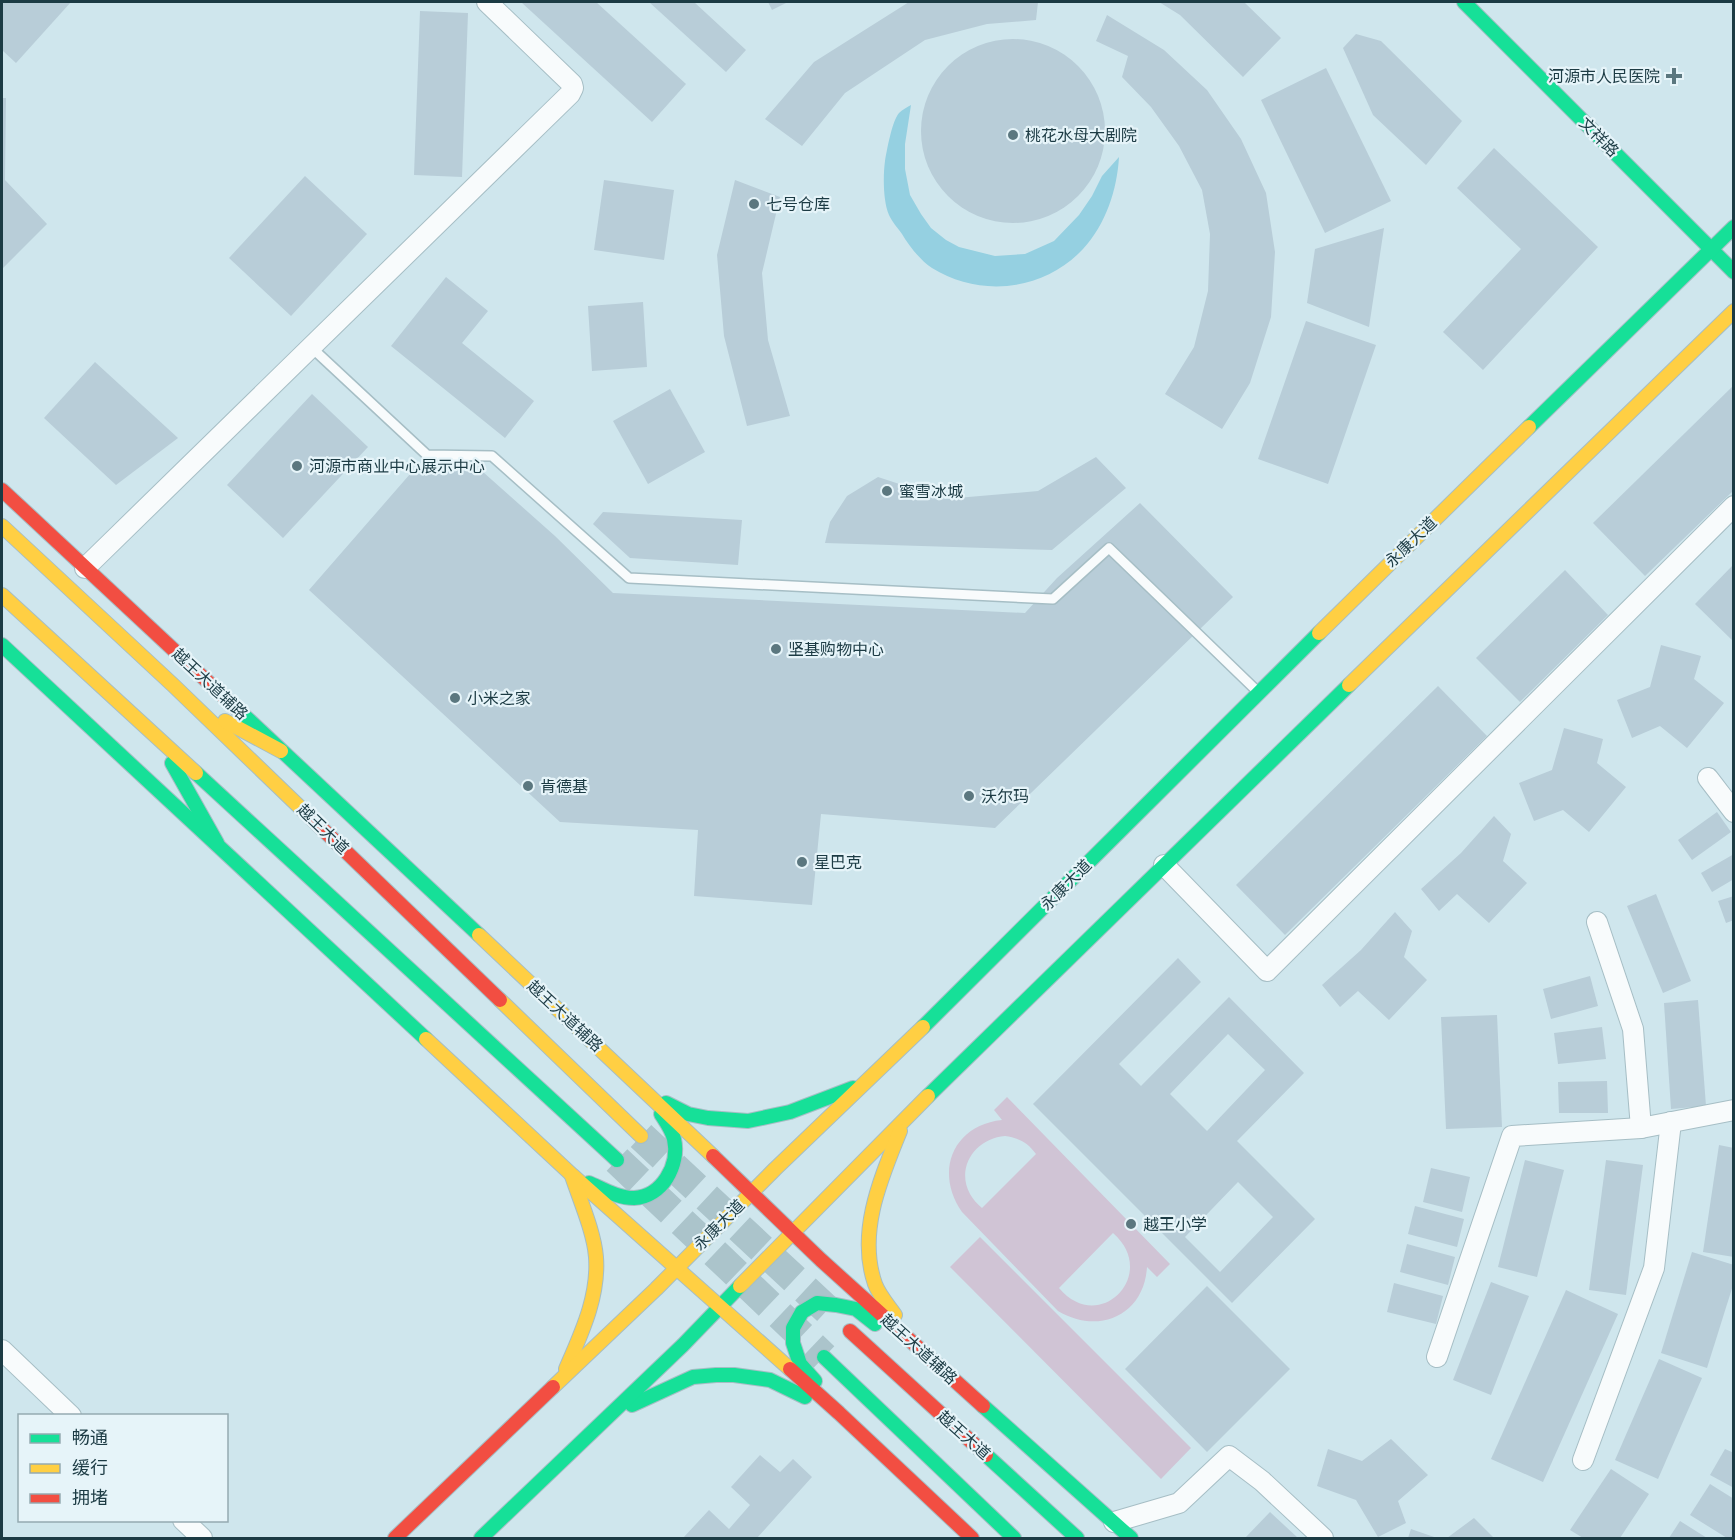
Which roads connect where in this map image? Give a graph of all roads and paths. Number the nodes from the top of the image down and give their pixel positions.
1 (487, 2) edge
2 (1464, 2) edge
3 (1734, 227) edge
4 (1711, 249) junction
5 (1734, 272) edge
6 (1734, 311) edge
7 (311, 347) junction
8 (2, 490) edge
9 (1734, 506) edge
10 (2, 526) edge
11 (85, 568) junction
12 (2, 596) edge
13 (2, 645) edge
14 (1259, 693) junction
15 (192, 703) junction
16 (159, 740) junction
17 (281, 751) junction
18 (1708, 778) dead end
19 (1734, 812) edge
20 (217, 843) junction
21 (1164, 865) junction
22 (1597, 922) dead end
23 (865, 1084) junction
24 (649, 1094) junction
25 (1734, 1110) edge
26 (905, 1119) junction
27 (1671, 1122) junction
28 (1641, 1128) junction
29 (641, 1137) tunnel mouth
30 (617, 1160) tunnel mouth
31 (572, 1175) junction
32 (752, 1192) junction
33 (792, 1232) junction
34 (676, 1268) junction
35 (720, 1308) junction
36 (850, 1331) tunnel mouth
37 (915, 1346) junction
38 (2, 1350) edge
39 (824, 1357) tunnel mouth
40 (1437, 1357) dead end
41 (561, 1379) junction
42 (838, 1413) junction
43 (69, 1414) edge
44 (607, 1418) junction
45 (1583, 1460) dead end
46 (184, 1522) edge
47 (1114, 1522) junction
48 (202, 1539) edge
49 (395, 1539) edge
50 (481, 1539) edge
51 (972, 1539) edge
52 (1014, 1539) edge
53 (1077, 1539) edge
54 (1131, 1539) edge
55 (1323, 1539) edge

1 - 7 street
2 - 4 main road, 文祥路
3 - 4 main road, 永康大道
4 - 5 main road, 文祥路
4 - 14 main road, 永康大道
6 - 21 main road
7 - 11 street
7 - 14 lane
8 - 11 main road, 越王大道辅路
9 - 21 street
10 - 15 main road, 越王大道
11 - 17 main road, 越王大道辅路
12 - 16 main road
13 - 20 main road
14 - 23 main road, 永康大道
15 - 17 main road
15 - 29 main road, 越王大道
16 - 20 main road
16 - 30 main road
17 - 24 main road, 越王大道辅路
18 - 19 street
20 - 31 main road
21 - 26 main road
22 - 28 street
23 - 24 main road
23 - 32 main road, 永康大道
24 - 31 main road
24 - 32 main road, 越王大道辅路
25 - 27 street
26 - 33 main road
26 - 37 main road
27 - 28 street
27 - 45 street
28 - 40 street
31 - 34 main road
31 - 41 main road
32 - 33 main road, 越王大道辅路
32 - 34 main road, 永康大道
33 - 35 main road
33 - 37 main road, 越王大道辅路
34 - 35 main road
34 - 41 main road, 永康大道
35 - 42 main road
35 - 44 main road
36 - 53 main road, 越王大道
37 - 42 main road
37 - 47 main road, 越王大道辅路
38 - 43 street
39 - 52 main road
41 - 49 main road, 永康大道
42 - 44 main road
42 - 51 main road
44 - 50 main road
46 - 48 street
47 - 54 main road, 越王大道辅路
47 - 55 street

